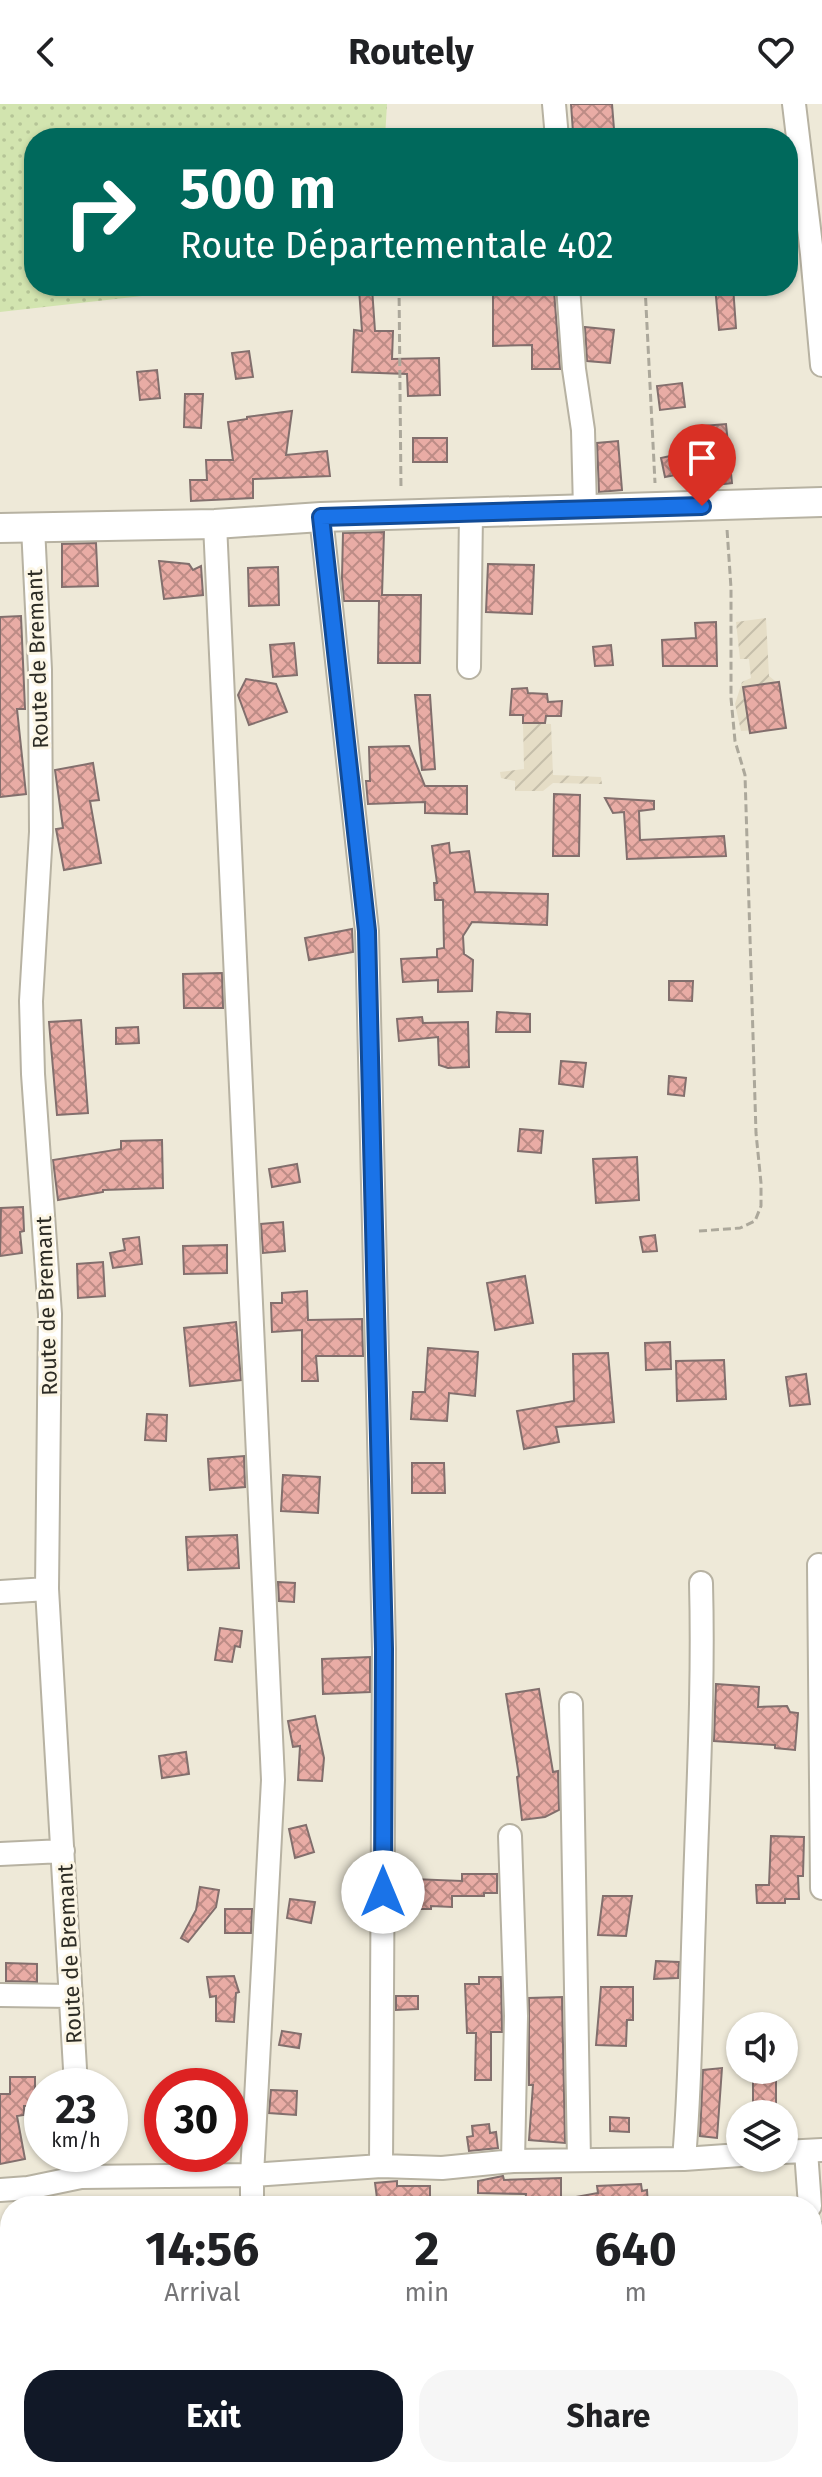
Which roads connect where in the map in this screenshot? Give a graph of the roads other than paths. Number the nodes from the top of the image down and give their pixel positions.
1 (554, 104) edge
2 (794, 104) edge
3 (556, 128) edge
4 (797, 128) edge
5 (798, 137) edge
6 (569, 296) edge
7 (822, 365) edge
8 (822, 502) edge
9 (585, 509) junction
10 (471, 513) junction
11 (321, 517) junction
12 (215, 524) junction
13 (33, 527) junction
14 (0, 528) edge
15 (469, 667) dead end
16 (819, 1565) dead end
17 (701, 1583) dead end
18 (47, 1589) junction
19 (0, 1592) edge
20 (571, 1704) dead end
21 (510, 1836) dead end
22 (63, 1851) junction
23 (0, 1854) edge
24 (822, 1888) edge
25 (0, 1995) edge
26 (71, 1996) junction
27 (75, 2068) edge
28 (804, 2151) edge
29 (726, 2156) edge
30 (684, 2159) junction
31 (579, 2160) junction
32 (513, 2161) junction
33 (381, 2166) junction
34 (81, 2172) edge
35 (252, 2175) junction
36 (81, 2177) junction
37 (0, 2190) edge
38 (252, 2196) edge
39 (809, 2196) edge

1 - 3 street
2 - 4 street
5 - 7 street
6 - 9 street
8 - 9 main road
9 - 10 main road
10 - 11 main road
10 - 15 street
11 - 12 main road
11 - 33 street
12 - 13 main road
12 - 35 street
13 - 14 main road
13 - 18 street, Route de Bremant
16 - 24 street
17 - 30 street
18 - 19 street
18 - 22 street, Route de Bremant
20 - 31 street
21 - 32 street
22 - 23 street
22 - 26 street, Route de Bremant
25 - 26 street
26 - 27 street, Route de Bremant
28 - 39 street
29 - 30 street
30 - 31 street
31 - 32 street
32 - 33 street
33 - 35 street
34 - 36 street
35 - 36 street
35 - 38 street
36 - 37 street

